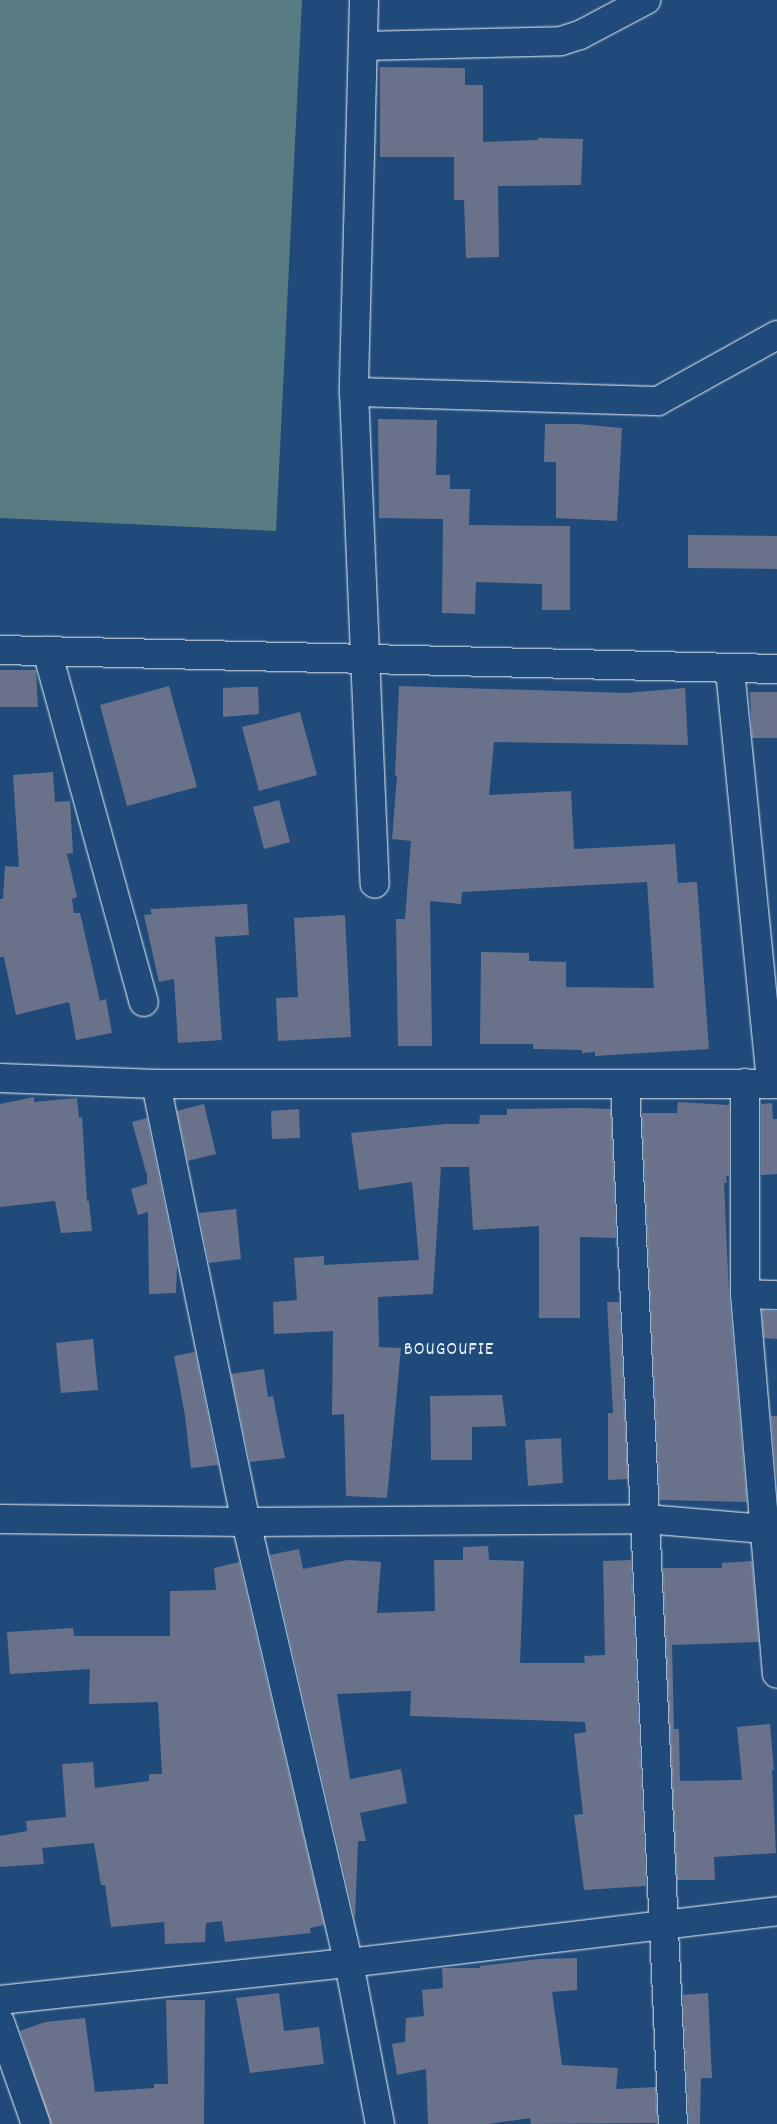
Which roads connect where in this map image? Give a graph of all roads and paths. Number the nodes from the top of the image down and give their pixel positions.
1 (364, 0) edge
2 (646, 0) edge
3 (363, 46) junction
4 (777, 335) edge
5 (354, 392) junction
6 (0, 650) edge
7 (47, 652) junction
8 (365, 660) junction
9 (730, 670) junction
10 (777, 670) edge
11 (375, 884) dead end
12 (144, 1002) dead end
13 (0, 1078) edge
14 (156, 1084) junction
15 (624, 1084) junction
16 (764, 1084) edge
17 (744, 1294) junction
18 (777, 1294) edge
19 (0, 1519) edge
20 (646, 1519) junction
21 (246, 1522) junction
22 (771, 1530) edge
23 (777, 1674) edge
24 (777, 1911) edge
25 (664, 1925) junction
26 (349, 1963) junction
27 (0, 2000) edge
28 (0, 2022) edge
29 (36, 2124) edge
30 (380, 2124) edge
31 (673, 2124) edge

1 - 3 street
2 - 3 street
3 - 5 street
4 - 5 street
5 - 8 street
6 - 7 street
7 - 8 street
7 - 12 street
8 - 9 street
8 - 11 street
9 - 10 street
9 - 16 street
13 - 14 street
14 - 15 street
14 - 21 street
15 - 16 street
15 - 20 street
16 - 17 street
17 - 18 street
17 - 22 street
19 - 21 street
20 - 21 street
20 - 22 street
20 - 25 street
21 - 26 street
22 - 23 street
24 - 25 street
25 - 26 street
25 - 31 street
26 - 27 street
26 - 30 street
28 - 29 street

